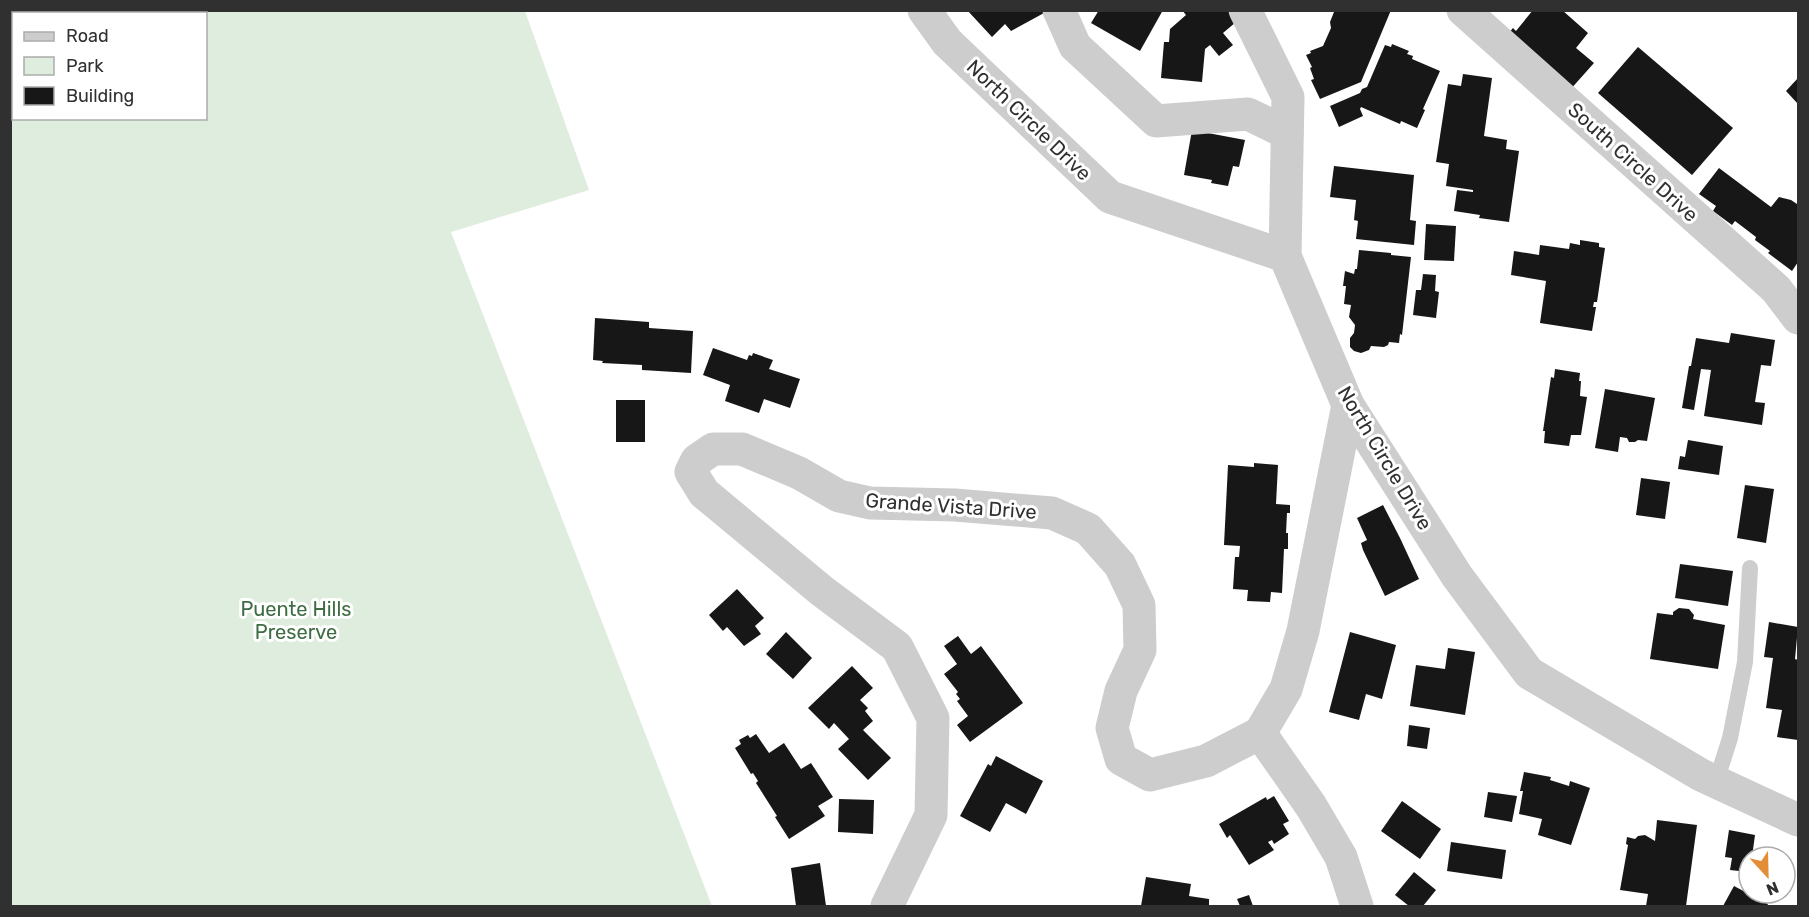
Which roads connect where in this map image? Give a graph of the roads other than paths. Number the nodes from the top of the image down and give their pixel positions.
1 (924, 10) edge
2 (1059, 10) edge
3 (1245, 10) edge
4 (1463, 10) edge
5 (1287, 133) junction
6 (1285, 256) junction
7 (1798, 318) edge
8 (1348, 405) junction
9 (1750, 568) dead end
10 (1260, 733) junction
11 (1716, 782) junction
12 (1798, 820) edge
13 (887, 906) edge
14 (1357, 906) edge

1 - 6 street, North Circle Drive
2 - 5 street
3 - 5 street
4 - 7 street, South Circle Drive
5 - 6 street
6 - 8 street, North Circle Drive
8 - 10 street
8 - 11 street, North Circle Drive
9 - 11 lane
10 - 13 street, Grande Vista Drive
10 - 14 street
11 - 12 street, North Circle Drive

